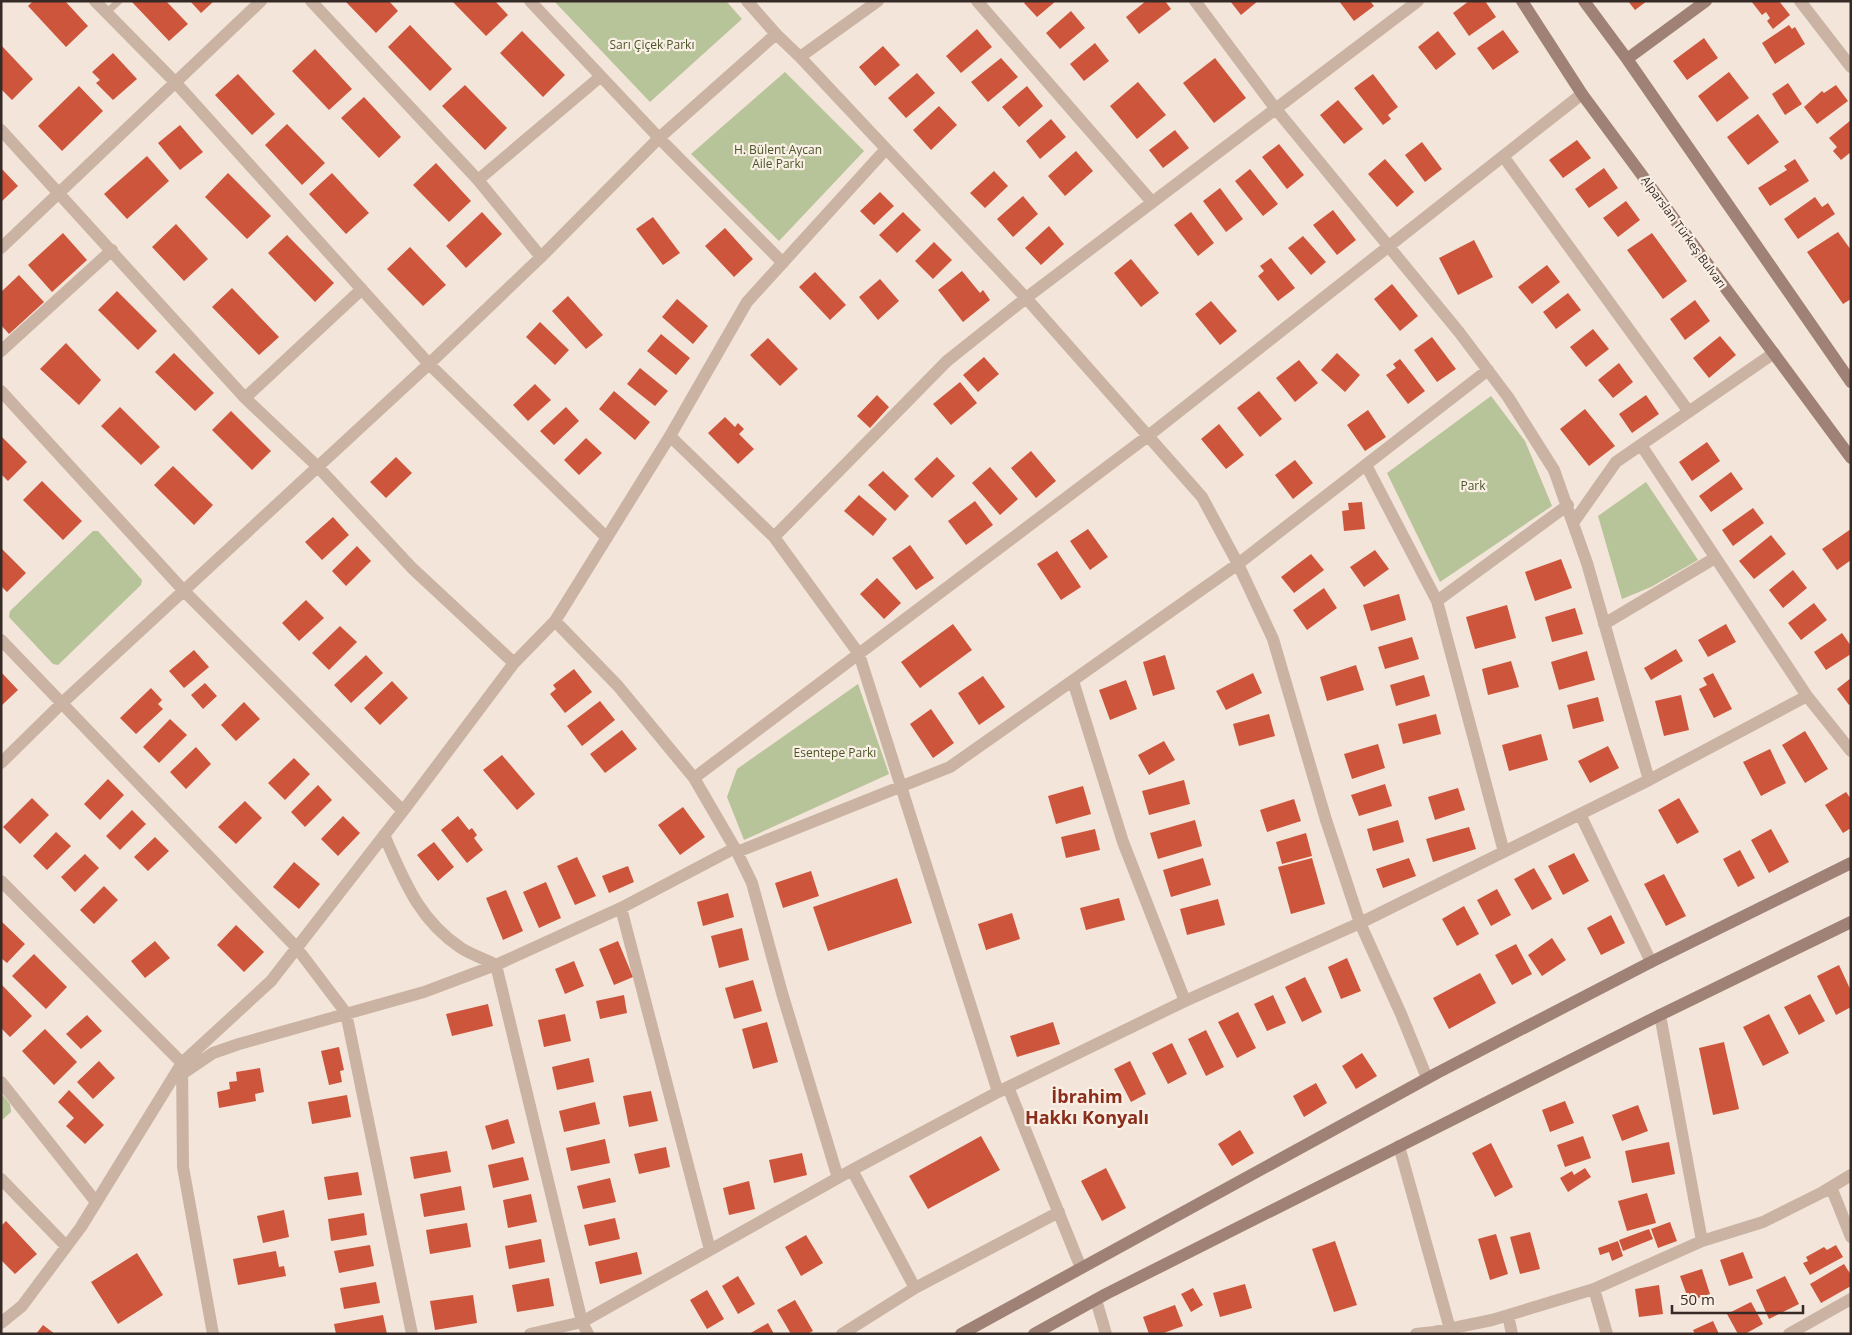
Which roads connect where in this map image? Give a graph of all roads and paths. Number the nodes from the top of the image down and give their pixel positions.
1 (95, 1) edge
2 (119, 1) edge
3 (261, 1) edge
4 (311, 1) edge
5 (530, 1) edge
6 (747, 1) edge
7 (878, 1) edge
8 (977, 1) edge
9 (1195, 1) edge
10 (1418, 1) edge
11 (1522, 1) edge
12 (1584, 1) edge
13 (1706, 1) edge
14 (1800, 1) edge
15 (106, 13) junction
16 (776, 34) junction
17 (800, 57) junction
18 (1627, 59) junction
19 (1851, 67) edge
20 (600, 77) junction
21 (175, 82) junction
22 (1582, 94) junction
23 (1275, 108) junction
24 (1, 130) edge
25 (659, 138) junction
26 (886, 148) junction
27 (1503, 156) junction
28 (478, 180) junction
29 (60, 192) junction
30 (1152, 202) junction
31 (1388, 247) junction
32 (1, 248) edge
33 (112, 250) junction
34 (541, 257) junction
35 (783, 263) junction
36 (362, 289) junction
37 (1026, 298) junction
38 (1, 351) edge
39 (1774, 353) junction
40 (429, 364) junction
41 (1488, 370) junction
42 (1851, 382) edge
43 (1, 391) edge
44 (245, 398) junction
45 (1689, 412) junction
46 (670, 436) junction
47 (1148, 436) junction
48 (1641, 445) junction
49 (1851, 458) edge
50 (1366, 465) junction
51 (318, 467) junction
52 (1568, 505) junction
53 (1573, 523) junction
54 (774, 537) junction
55 (607, 538) junction
56 (1715, 558) junction
57 (1238, 564) junction
58 (184, 591) junction
59 (1437, 601) junction
60 (555, 621) junction
61 (1604, 624) junction
62 (1, 640) edge
63 (859, 654) junction
64 (514, 663) junction
65 (1073, 681) junction
66 (1807, 696) junction
67 (61, 704) junction
68 (1851, 751) edge
69 (1, 763) edge
70 (694, 778) junction
71 (1649, 780) junction
72 (903, 786) junction
73 (403, 810) junction
74 (1580, 814) junction
75 (384, 835) junction
76 (736, 850) junction
77 (1504, 852) junction
78 (1851, 863) edge
79 (1, 881) edge
80 (621, 908) junction
81 (1851, 922) edge
82 (1360, 923) junction
83 (296, 947) junction
84 (1651, 962) junction
85 (496, 964) junction
86 (1185, 1002) junction
87 (346, 1013) junction
88 (1660, 1015) junction
89 (182, 1069) junction
90 (1427, 1078) junction
91 (1, 1082) edge
92 (1003, 1090) junction
93 (1399, 1146) junction
94 (852, 1170) junction
95 (1851, 1175) edge
96 (838, 1178) junction
97 (1, 1179) edge
98 (1831, 1188) junction
99 (96, 1202) junction
100 (1059, 1212) junction
101 (1851, 1237) edge
102 (1702, 1241) junction
103 (66, 1246) junction
104 (710, 1250) junction
105 (1081, 1268) junction
106 (915, 1288) junction
107 (1594, 1288) junction
108 (1851, 1299) edge
109 (1096, 1300) junction
110 (1508, 1315) junction
111 (1, 1322) edge
112 (582, 1322) junction
113 (1450, 1329) junction
114 (213, 1334) edge
115 (412, 1334) edge
116 (530, 1334) edge
117 (588, 1334) edge
118 (842, 1334) edge
119 (961, 1334) edge
120 (1034, 1334) edge
121 (1106, 1334) edge
122 (1416, 1334) edge
123 (1512, 1334) edge
124 (1607, 1334) edge
125 (1789, 1334) edge

1 - 15 street
2 - 15 lane
3 - 21 street
4 - 28 street
5 - 20 street
6 - 16 street
7 - 17 street
8 - 30 street
9 - 23 street
10 - 23 street
11 - 22 street, Alparslan Türkeş Bulvarı
12 - 18 street
13 - 18 street
14 - 19 street
15 - 21 street
16 - 17 street
16 - 25 street
17 - 26 street
18 - 42 street
20 - 25 street
20 - 28 street
21 - 29 street
21 - 36 street
22 - 27 street
22 - 39 street, Alparslan Türkeş Bulvarı
23 - 30 street
23 - 31 street
24 - 29 street
25 - 34 street
25 - 35 street
26 - 35 street
26 - 37 street
27 - 31 street
27 - 45 street
28 - 34 street
29 - 32 street
29 - 33 street
30 - 37 street
31 - 41 street
31 - 47 street
33 - 38 street
33 - 44 street
34 - 40 street
35 - 46 street
36 - 40 street
36 - 44 street
37 - 47 street
37 - 54 street
39 - 45 street
39 - 49 street, Alparslan Türkeş Bulvarı
40 - 51 street
40 - 55 street
41 - 50 street
41 - 52 street
43 - 58 street
44 - 51 street
45 - 48 street
46 - 54 street
46 - 55 street
47 - 57 street
47 - 63 street
48 - 53 street
48 - 56 street
50 - 57 street
50 - 59 street
51 - 58 street
51 - 64 street
52 - 53 street
52 - 59 street
53 - 61 street
54 - 63 street
55 - 60 street
56 - 61 street
56 - 66 street
57 - 65 street
57 - 82 street
58 - 67 street
58 - 73 street
59 - 77 street
60 - 64 street
60 - 70 street
61 - 71 street
62 - 67 street
63 - 70 street
63 - 72 street
64 - 73 street
65 - 72 street
65 - 86 street
66 - 68 street
66 - 71 street
67 - 69 street
67 - 83 street
70 - 76 street
71 - 74 street
72 - 76 street
72 - 92 street
73 - 75 street
74 - 77 street
74 - 84 street
75 - 83 street
75 - 85 street
76 - 80 street
76 - 96 street
77 - 82 street
78 - 84 street
79 - 89 street
80 - 85 street
80 - 104 street
81 - 88 street
82 - 86 street
82 - 90 street
83 - 87 street
83 - 89 street
84 - 90 street
85 - 87 street
85 - 112 street
86 - 92 street
87 - 89 street
87 - 115 street
88 - 93 street
88 - 102 street
89 - 99 street
89 - 114 street
90 - 105 street
91 - 99 street
92 - 94 street
92 - 100 street
93 - 109 street
93 - 113 street
94 - 96 street
94 - 106 street
95 - 98 street
96 - 104 street
97 - 103 street
98 - 101 street
98 - 102 street
99 - 103 street
100 - 105 street
100 - 106 street
102 - 107 street
103 - 111 street
104 - 112 street
105 - 119 street
106 - 118 street
107 - 110 street
107 - 124 street
108 - 125 street
109 - 120 street
109 - 121 street
110 - 113 street
110 - 123 street
112 - 116 street
112 - 117 street
113 - 122 street

